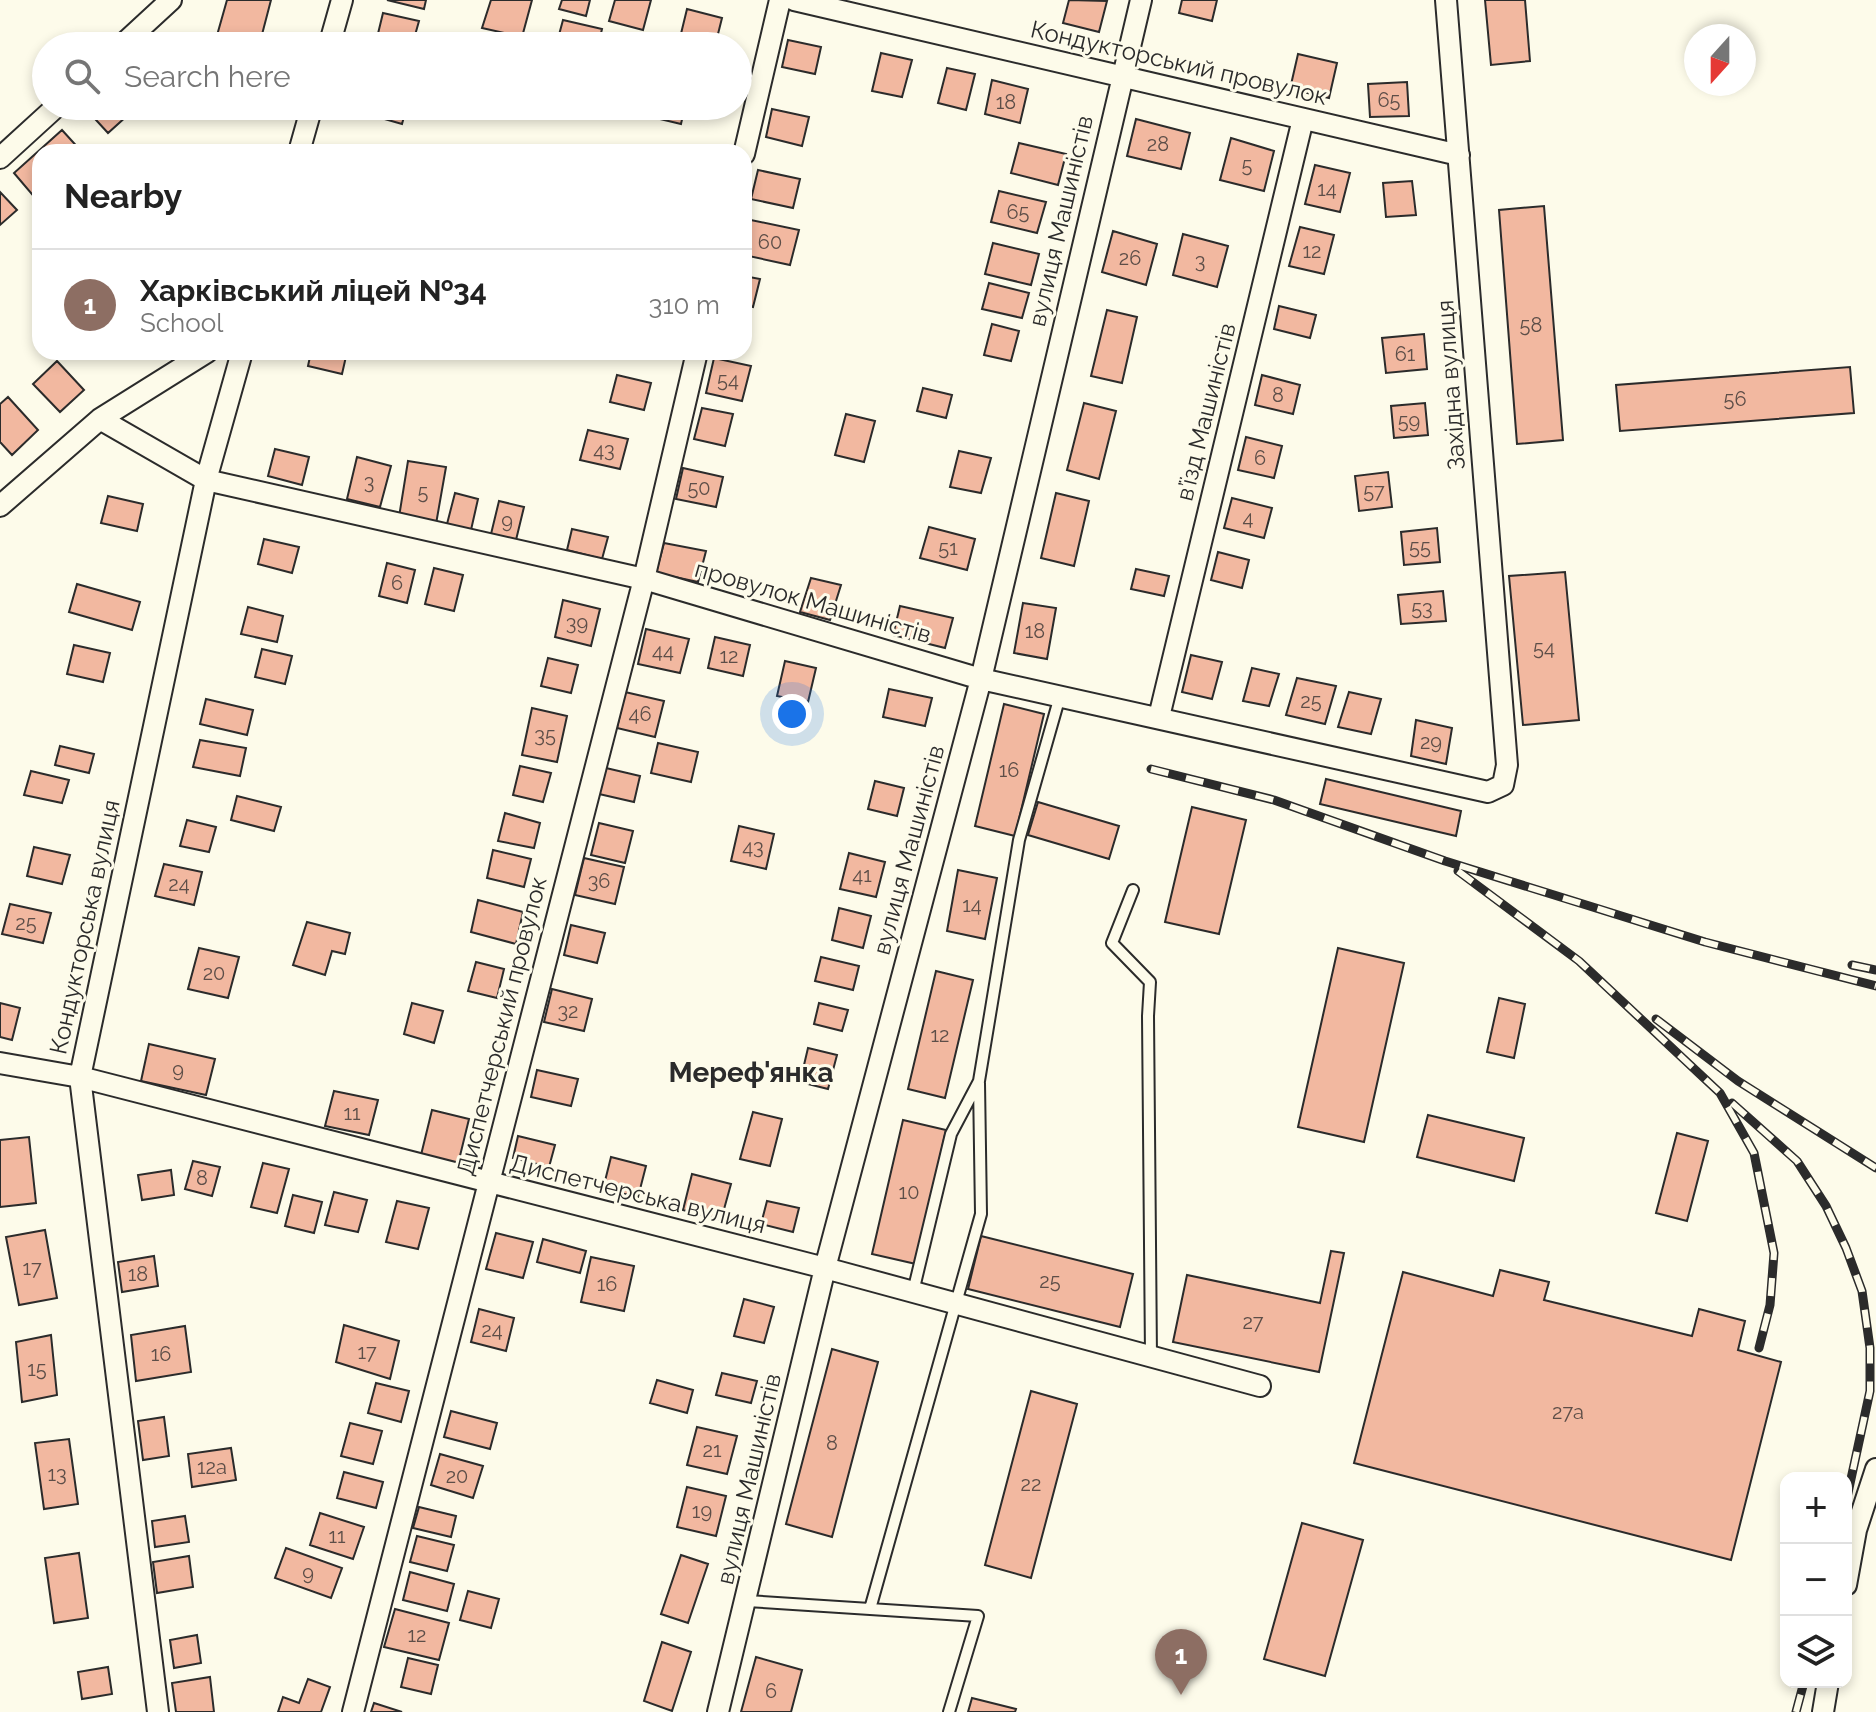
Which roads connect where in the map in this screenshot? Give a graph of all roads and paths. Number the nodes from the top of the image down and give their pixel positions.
1 (171, 0) edge
2 (342, 0) edge
3 (780, 0) edge
4 (794, 0) edge
5 (1141, 0) edge
6 (1446, 0) edge
7 (136, 32) edge
8 (333, 32) edge
9 (1122, 75) junction
10 (1303, 119) junction
11 (42, 120) edge
12 (308, 120) edge
13 (752, 120) edge
14 (752, 120) edge
15 (301, 144) edge
16 (746, 144) edge
17 (1459, 155) junction
18 (0, 158) edge
19 (194, 360) edge
20 (240, 360) edge
21 (695, 360) edge
22 (100, 419) junction
23 (206, 480) junction
24 (0, 506) edge
25 (644, 579) junction
26 (981, 679) junction
27 (1060, 696) junction
28 (1159, 717) junction
29 (1507, 765) joint
30 (1133, 890) dead end
31 (0, 1063) edge
32 (80, 1077) junction
33 (979, 1081) junction
34 (488, 1184) junction
35 (825, 1268) junction
36 (913, 1292) junction
37 (956, 1304) junction
38 (1151, 1357) junction
39 (1260, 1386) dead end
40 (1876, 1469) edge
41 (1852, 1552) edge
42 (747, 1601) junction
43 (870, 1609) junction
44 (1827, 1688) edge
45 (158, 1712) edge
46 (353, 1712) edge
47 (718, 1712) edge
48 (949, 1712) edge
49 (1823, 1712) edge

1 - 7 street
2 - 8 street
3 - 13 street
4 - 9 street, Кондукторський провулок
5 - 9 street, вулиця Машиністів
6 - 17 street, Західна вулиця
9 - 10 street, Кондукторський провулок
9 - 26 street, вулиця Машиністів
10 - 17 street, Кондукторський провулок
10 - 28 street, в’їзд Машиністів
11 - 18 street
12 - 15 street
14 - 16 street
17 - 29 street, Західна вулиця
19 - 22 street
20 - 23 street, Кондукторська вулиця
21 - 25 street, Диспетчерський провулок
22 - 23 street, провулок Машиністів
22 - 24 street
23 - 25 street, провулок Машиністів
23 - 32 street, Кондукторська вулиця
25 - 26 street, провулок Машиністів
25 - 34 street, Диспетчерський провулок
26 - 27 street, провулок Машиністів
26 - 35 street, вулиця Машиністів
27 - 28 street, провулок Машиністів
27 - 33 lane
28 - 29 street, провулок Машиністів
30 - 38 lane
31 - 32 street, Диспетчерська вулиця
32 - 34 street, Диспетчерська вулиця
32 - 45 street, Кондукторська вулиця
33 - 36 lane
33 - 37 lane
34 - 35 street, Диспетчерська вулиця
34 - 46 street, Диспетчерський провулок
35 - 36 street, Диспетчерська вулиця
35 - 42 street, вулиця Машиністів
36 - 37 street, Диспетчерська вулиця
37 - 38 street, Диспетчерська вулиця
37 - 43 lane
38 - 39 street, Диспетчерська вулиця
40 - 41 street
42 - 43 lane
42 - 47 street, вулиця Машиністів
43 - 48 lane
44 - 49 street

